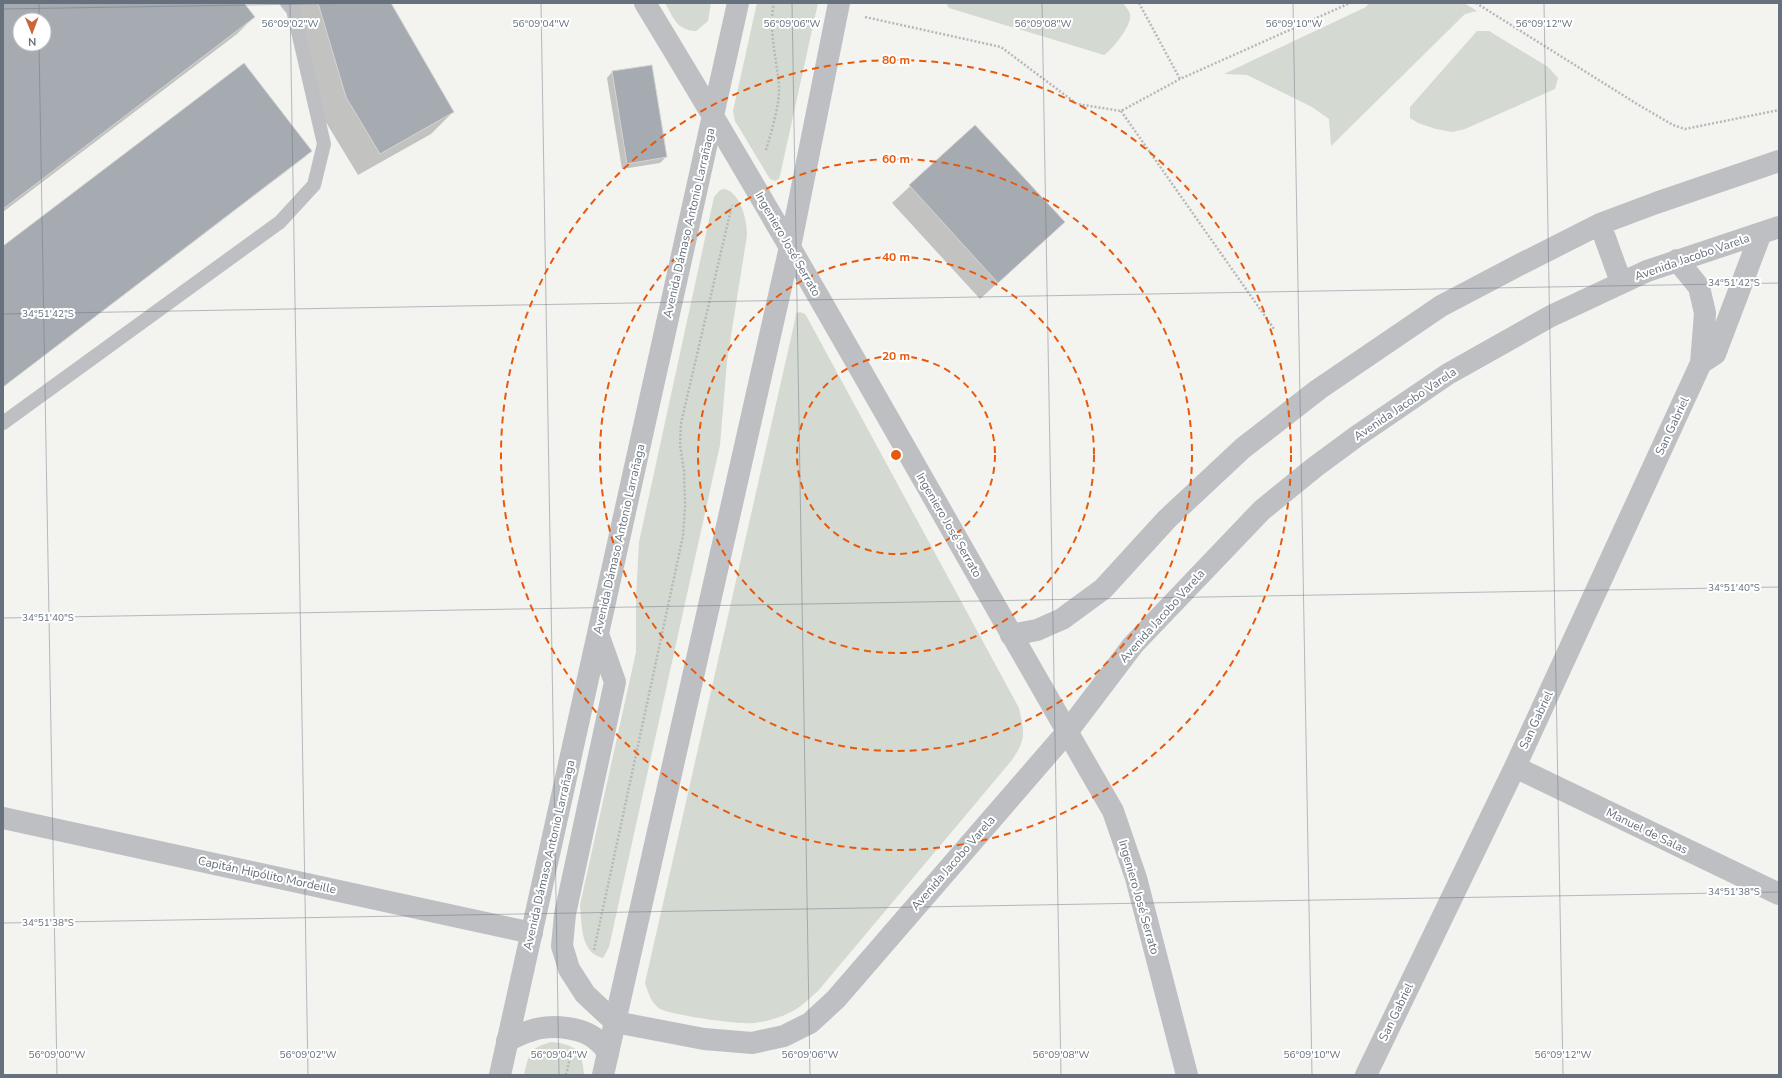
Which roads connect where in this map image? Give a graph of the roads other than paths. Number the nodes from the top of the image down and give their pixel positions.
1 (287, 3) edge
2 (645, 3) edge
3 (738, 3) edge
4 (838, 7) edge
5 (713, 115) junction
6 (1779, 161) edge
7 (1600, 224) junction
8 (1770, 230) edge
9 (790, 247) junction
10 (1677, 260) junction
11 (1621, 282) junction
12 (1701, 363) junction
13 (3, 423) edge
14 (598, 634) junction
15 (1011, 635) junction
16 (1067, 732) junction
17 (1515, 767) junction
18 (3, 818) edge
19 (1779, 894) edge
20 (532, 933) junction
21 (615, 1022) junction
22 (507, 1041) junction
23 (608, 1053) junction
24 (500, 1075) edge
25 (602, 1075) edge
26 (1187, 1075) edge
27 (1366, 1075) edge

1 - 13 lane
2 - 5 street, Ingeniero José Serrato
3 - 5 street, Avenida Dámaso Antonio Larrañaga
4 - 9 street
5 - 9 street, Ingeniero José Serrato
5 - 14 street, Avenida Dámaso Antonio Larrañaga
6 - 7 street
7 - 11 street
7 - 15 street
8 - 10 street, Avenida Jacobo Varela
8 - 12 street, San Gabriel
9 - 15 street, Ingeniero José Serrato
9 - 21 street
10 - 11 street, Avenida Jacobo Varela
10 - 12 street, San Gabriel
11 - 16 street, Avenida Jacobo Varela
12 - 17 street, San Gabriel
14 - 20 street, Avenida Dámaso Antonio Larrañaga
14 - 21 street
15 - 16 street, Ingeniero José Serrato
16 - 21 street, Avenida Jacobo Varela
16 - 26 street, Ingeniero José Serrato
17 - 19 street, Manuel de Salas
17 - 27 street, San Gabriel
18 - 20 street, Capitán Hipólito Mordeille
20 - 22 street, Avenida Dámaso Antonio Larrañaga
21 - 23 street
22 - 23 street
22 - 24 street, Avenida Dámaso Antonio Larrañaga
23 - 25 street

